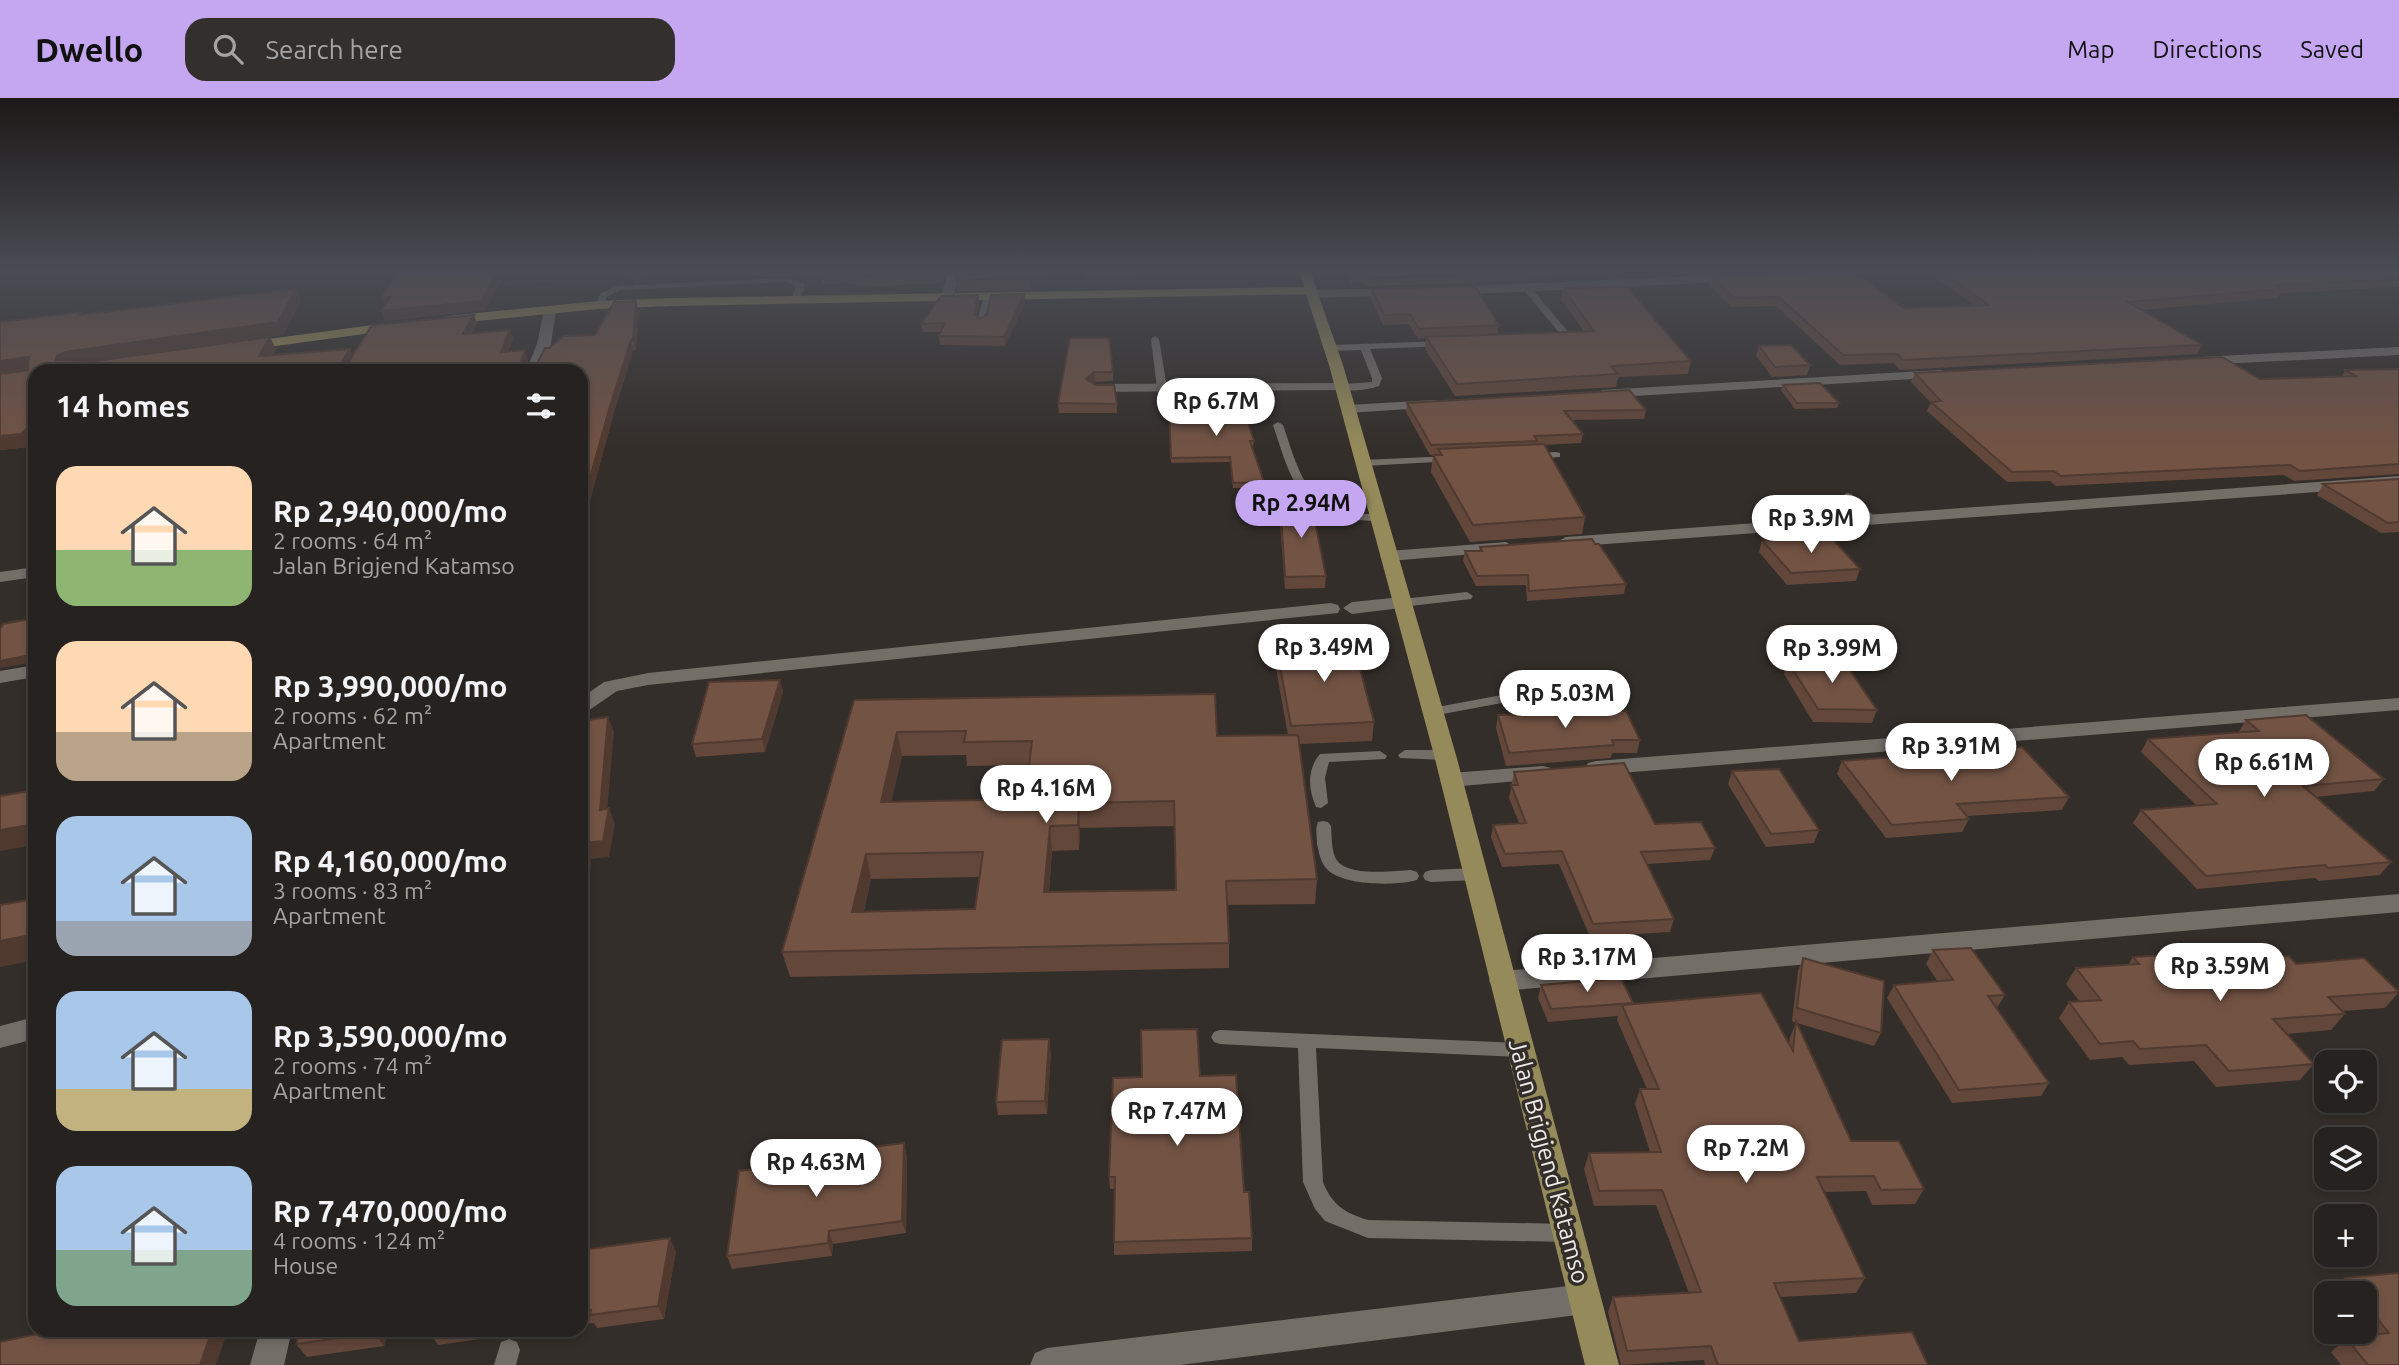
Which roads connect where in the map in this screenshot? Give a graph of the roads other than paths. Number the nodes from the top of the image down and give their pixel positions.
1 (369, 329) edge
2 (547, 329) edge
3 (1324, 329) edge
4 (1561, 329) edge
5 (1155, 339) dead end
6 (1547, 340) edge
7 (1456, 343) edge
8 (237, 347) edge
9 (1365, 347) junction
10 (1331, 348) junction
11 (2399, 351) edge
12 (2191, 361) edge
13 (536, 364) edge
14 (1955, 373) edge
15 (1096, 388) edge
16 (1162, 388) junction
17 (1583, 395) edge
18 (1345, 398) junction
19 (1445, 404) edge
20 (1278, 425) dead end
21 (1556, 455) dead end
22 (1515, 456) edge
23 (1460, 459) edge
24 (1364, 463) junction
25 (2399, 481) edge
26 (1847, 496) dead end
27 (1379, 518) junction
28 (1870, 518) junction
29 (1554, 543) edge
30 (1527, 545) edge
31 (1389, 556) junction
32 (28, 573) edge
33 (0, 577) edge
34 (1467, 596) dead end
35 (1402, 603) junction
36 (1352, 608) dead end
37 (1331, 609) dead end
38 (28, 672) edge
39 (0, 677) edge
40 (1572, 686) dead end
41 (588, 702) edge
42 (2399, 704) edge
43 (1432, 712) junction
44 (1380, 755) dead end
45 (1405, 755) dead end
46 (1445, 755) junction
47 (1451, 780) junction
48 (1321, 803) dead end
49 (1323, 826) dead end
50 (1475, 874) junction
51 (1411, 876) dead end
52 (1431, 876) dead end
53 (2399, 903) edge
54 (1502, 981) junction
55 (28, 1030) edge
56 (0, 1037) edge
57 (1220, 1037) dead end
58 (1307, 1039) junction
59 (1520, 1050) junction
60 (1568, 1233) junction
61 (1585, 1299) junction
62 (273, 1337) edge
63 (267, 1365) edge
64 (1047, 1365) edge
65 (1602, 1365) edge

1 - 8 highway
2 - 13 street
3 - 10 main road, Jalan Brigjend Katamso
4 - 6 lane
5 - 16 lane
7 - 9 lane
9 - 10 lane
9 - 18 lane
10 - 18 main road, Jalan Brigjend Katamso
11 - 12 street
14 - 17 street
15 - 16 street
16 - 18 street
18 - 19 street
18 - 24 main road, Jalan Brigjend Katamso
20 - 27 lane
21 - 22 lane
23 - 24 lane
24 - 27 main road, Jalan Brigjend Katamso
25 - 28 street
26 - 28 lane
27 - 31 main road, Jalan Brigjend Katamso
28 - 29 street
30 - 31 street
31 - 35 main road, Jalan Brigjend Katamso
32 - 33 street
34 - 35 lane
35 - 36 street
35 - 43 main road, Jalan Brigjend Katamso
37 - 41 street
38 - 39 street
40 - 43 lane
42 - 47 street
43 - 46 main road, Jalan Brigjend Katamso
44 - 48 lane
45 - 46 lane
46 - 47 main road, Jalan Brigjend Katamso
47 - 50 main road, Jalan Brigjend Katamso
49 - 51 lane
50 - 52 lane
50 - 54 main road, Jalan Brigjend Katamso
53 - 54 street
54 - 59 main road, Jalan Brigjend Katamso
55 - 56 street
57 - 58 lane
58 - 59 lane
58 - 60 lane
59 - 60 main road, Jalan Brigjend Katamso
60 - 61 main road, Jalan Brigjend Katamso
61 - 64 street
61 - 65 main road, Jalan Brigjend Katamso
62 - 63 street

